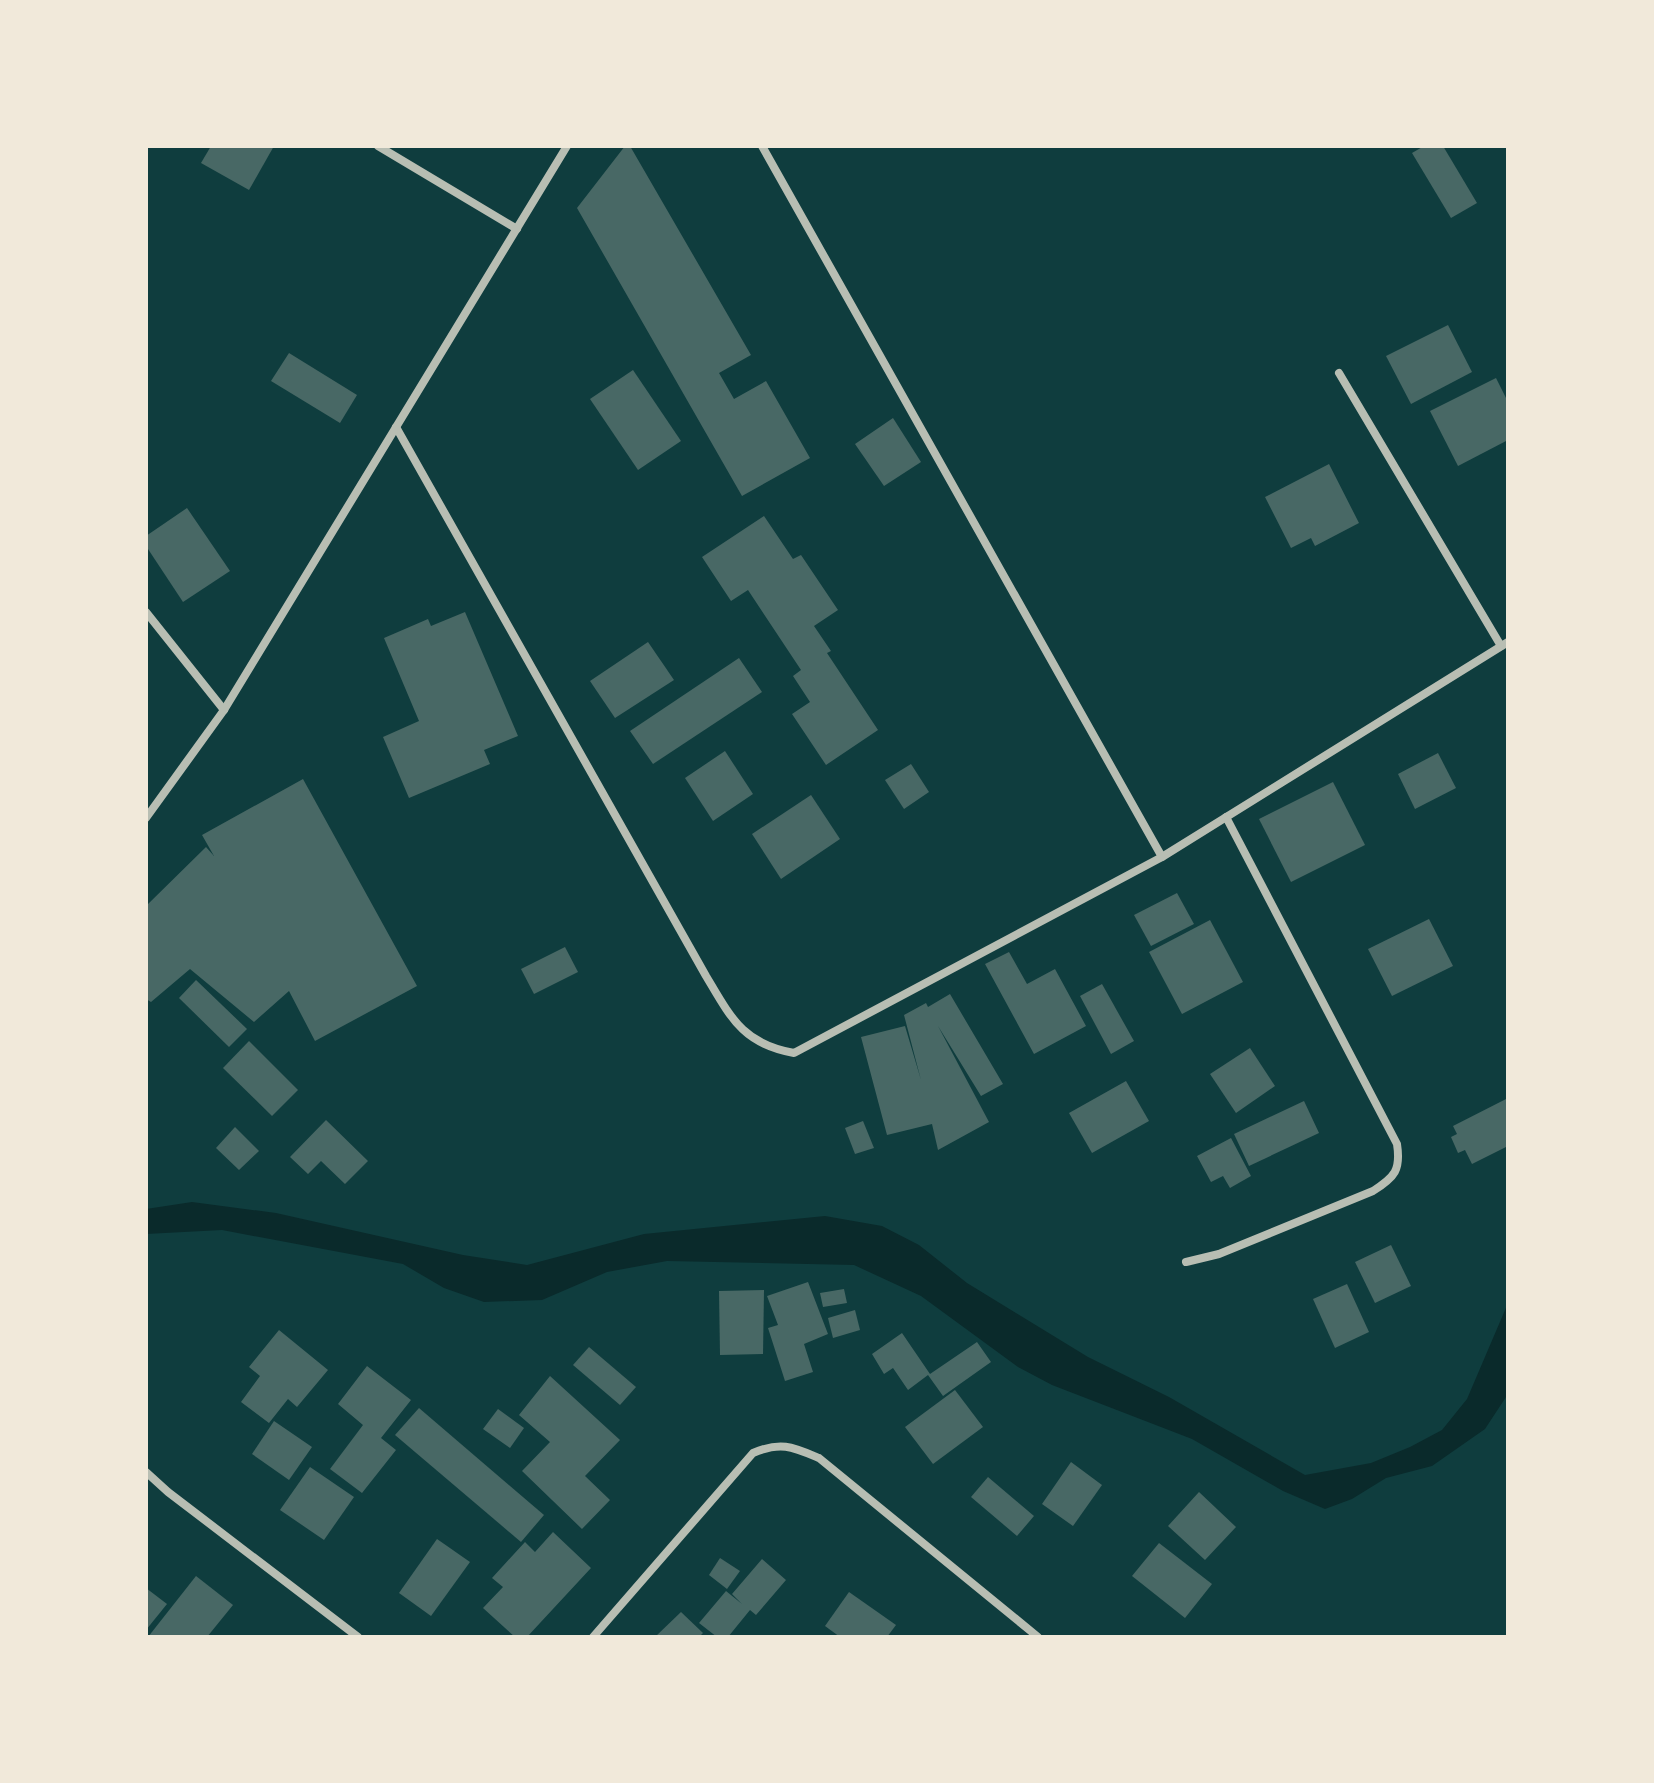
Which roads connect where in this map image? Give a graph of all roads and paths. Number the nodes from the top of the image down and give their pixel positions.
1 (378, 146) edge
2 (567, 146) edge
3 (762, 146) edge
4 (517, 229) junction
5 (1339, 373) dead end
6 (396, 427) junction
7 (146, 612) edge
8 (1504, 644) edge
9 (224, 710) junction
10 (1226, 817) junction
11 (146, 818) edge
12 (1162, 857) junction
13 (1186, 1262) dead end
14 (146, 1472) edge
15 (358, 1637) edge
16 (593, 1637) edge
17 (1038, 1637) edge

1 - 4 street
2 - 4 street
3 - 12 street
4 - 6 street
5 - 8 street
6 - 9 street
6 - 12 street
7 - 9 street
8 - 10 street
9 - 11 street
10 - 12 street
10 - 13 street
14 - 15 street
16 - 17 street

